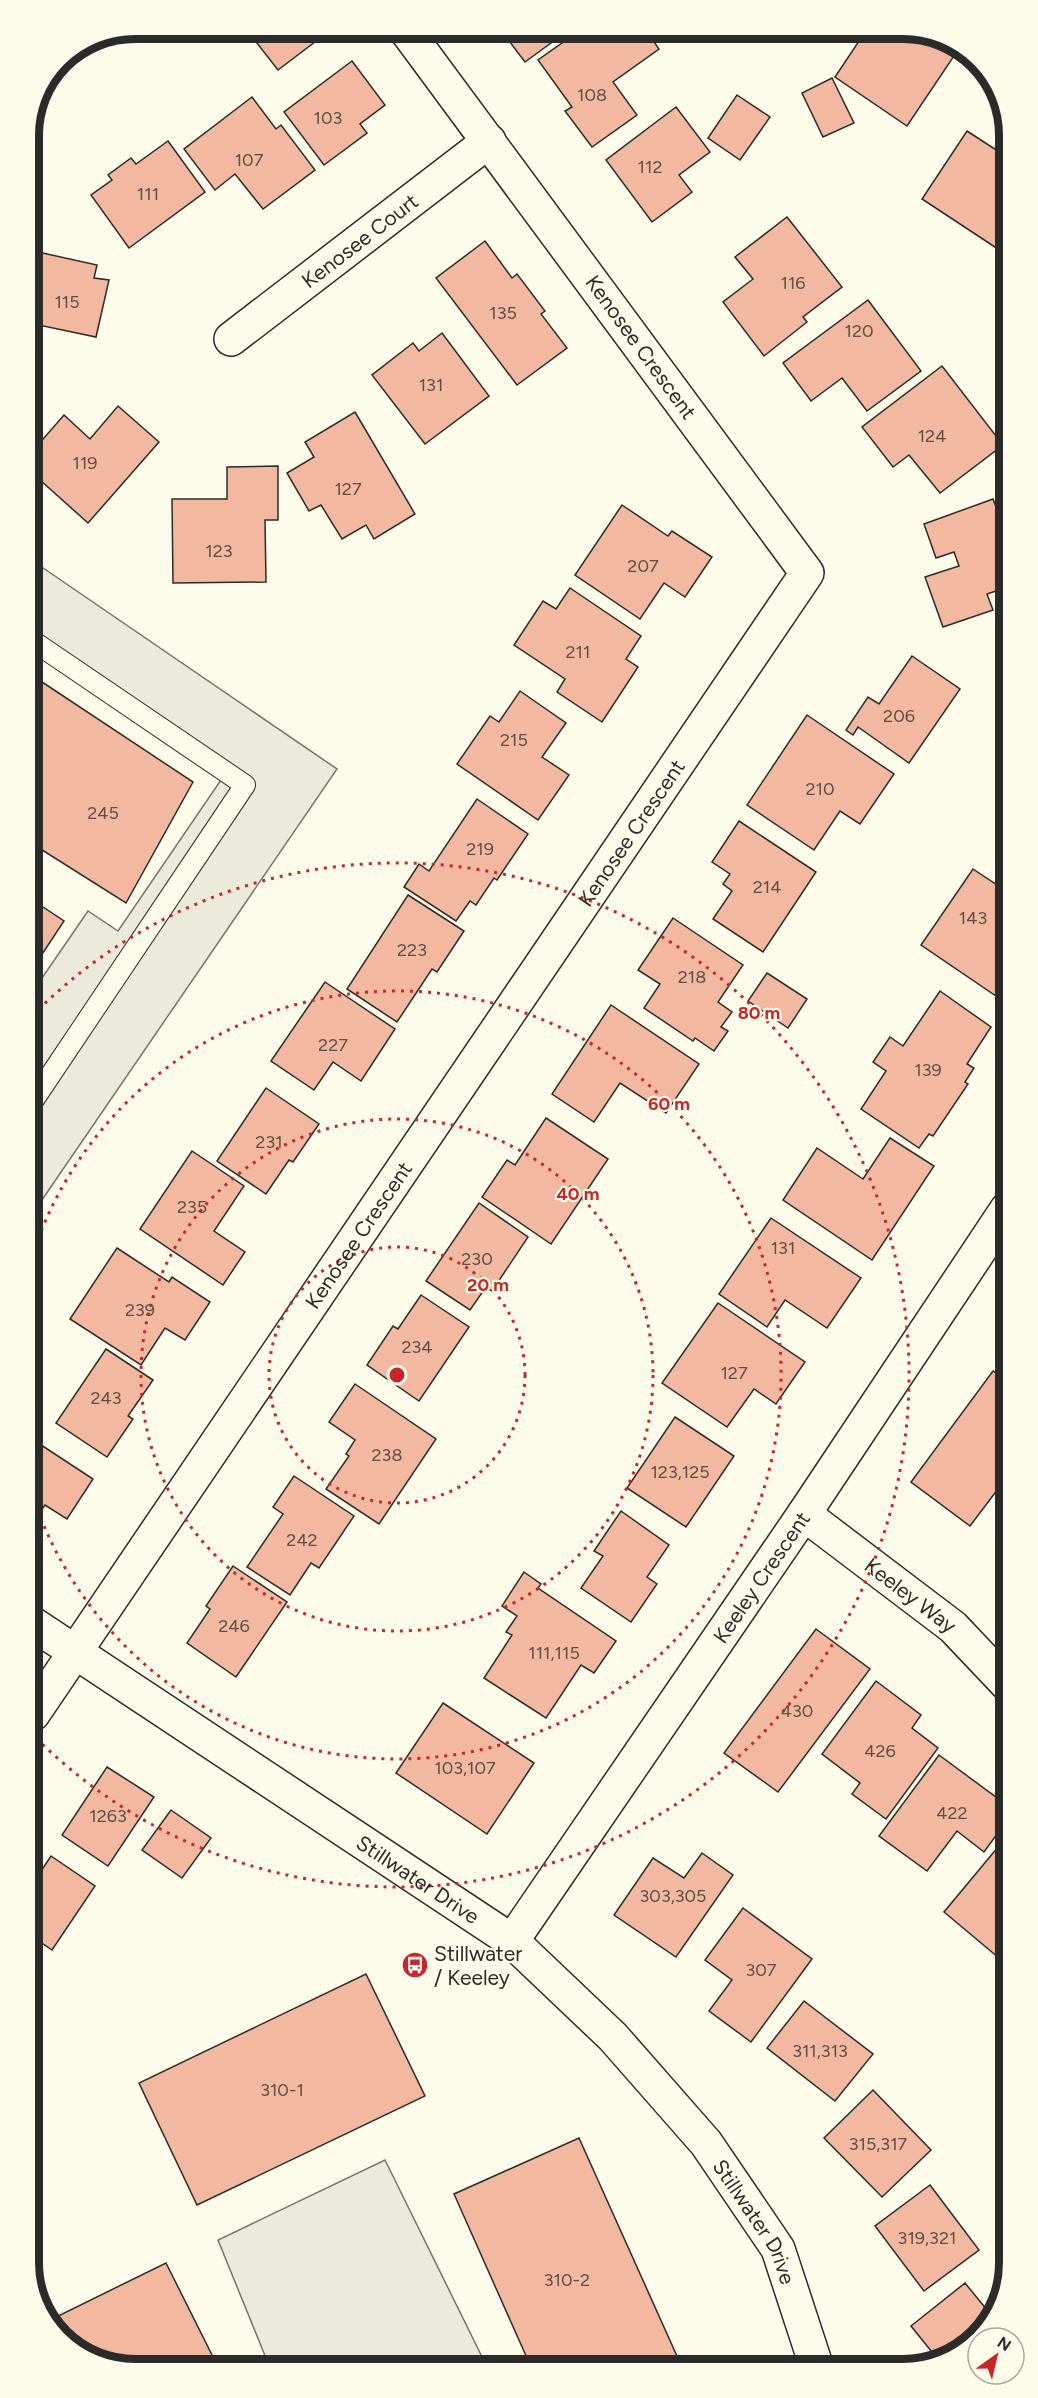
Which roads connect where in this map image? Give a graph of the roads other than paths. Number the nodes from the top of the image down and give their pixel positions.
1 (412, 39) edge
2 (489, 141) junction
3 (231, 339) dead end
4 (39, 645) edge
5 (39, 1092) edge
6 (999, 1221) edge
7 (804, 1514) junction
8 (39, 1628) edge
9 (74, 1653) junction
10 (999, 1675) edge
11 (39, 1705) edge
12 (512, 1941) junction
13 (814, 2359) edge

1 - 2 street, Kenosee Crescent
2 - 3 street, Kenosee Court
2 - 9 street, Kenosee Crescent
4 - 5 lane
6 - 7 street, Keeley Crescent
7 - 10 street, Keeley Way
7 - 12 street, Keeley Crescent
8 - 9 street, Stillwater Drive
9 - 11 street
9 - 12 street, Stillwater Drive
12 - 13 street, Stillwater Drive

